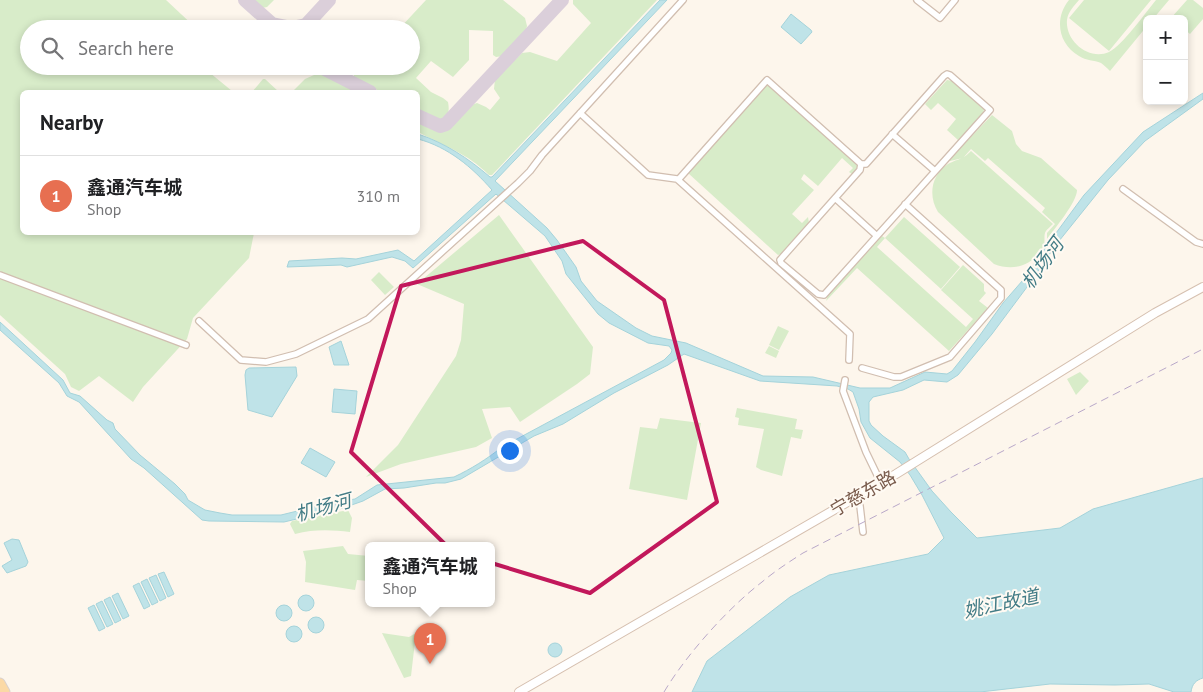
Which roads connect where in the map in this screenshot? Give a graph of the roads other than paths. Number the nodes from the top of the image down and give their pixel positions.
1 (683, 0) edge
2 (917, 0) edge
3 (955, 0) edge
4 (580, 113) junction
5 (892, 134) junction
6 (862, 164) junction
7 (935, 171) junction
8 (678, 180) junction
9 (1123, 189) dead end
10 (835, 198) junction
11 (906, 204) junction
12 (877, 236) junction
13 (1203, 244) edge
14 (0, 276) edge
15 (1203, 287) edge
16 (199, 321) dead end
17 (186, 345) dead end
18 (849, 360) dead end
19 (862, 368) dead end
20 (845, 380) dead end
21 (881, 483) junction
22 (857, 497) junction
23 (863, 532) dead end
24 (0, 683) edge
25 (5, 692) edge
26 (519, 692) edge

1 - 4 street
2 - 3 street
4 - 8 street
4 - 16 street
5 - 6 street
5 - 7 street
5 - 7 street
6 - 8 street
6 - 10 street
7 - 11 street
8 - 18 street
9 - 13 street
10 - 12 street
10 - 12 street
11 - 12 street
11 - 19 street
14 - 17 street
15 - 21 main road, 宁慈东路
20 - 21 street
21 - 22 main road, 宁慈东路
22 - 23 street
22 - 26 main road, 宁慈东路
24 - 25 main road

